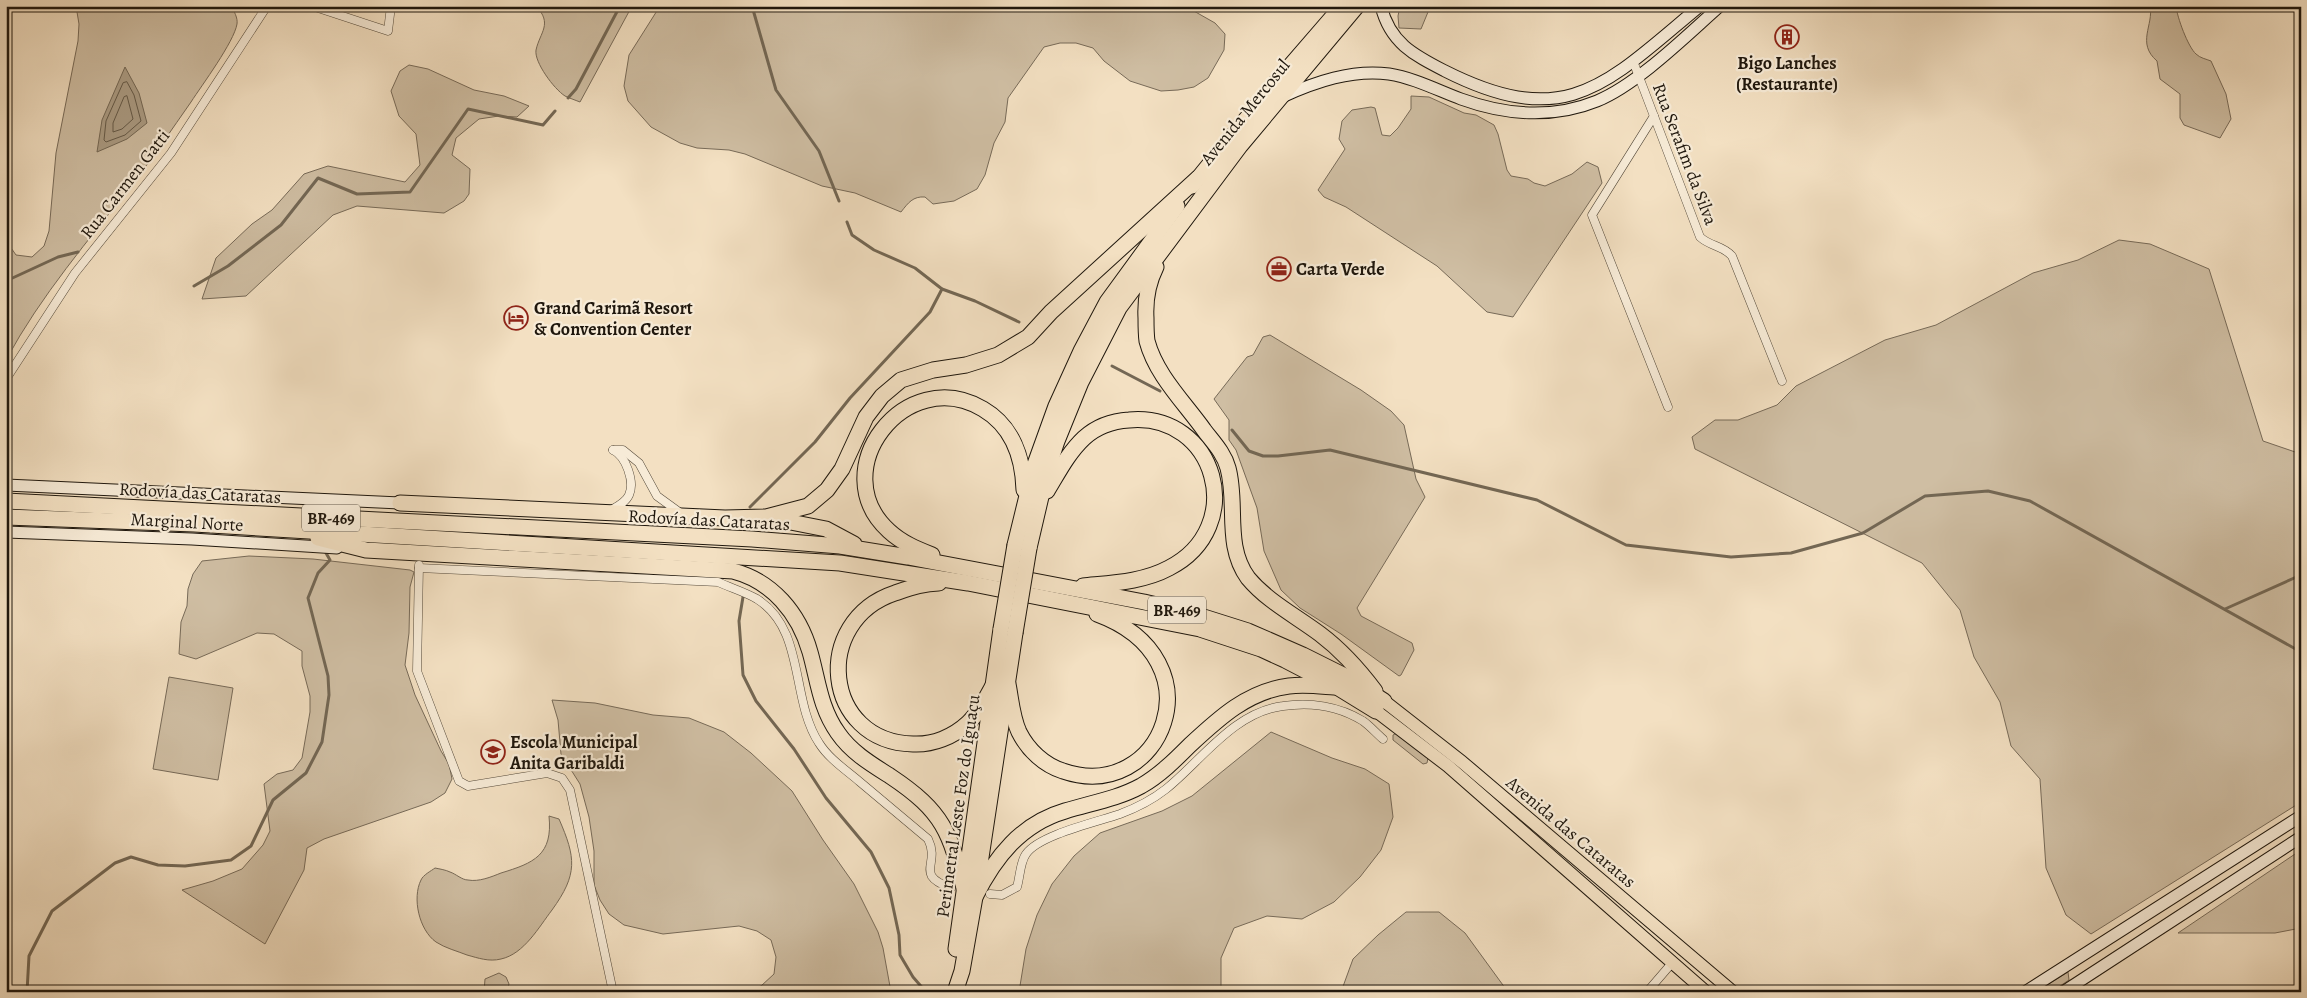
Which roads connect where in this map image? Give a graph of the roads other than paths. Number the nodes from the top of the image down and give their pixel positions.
1 (266, 6) edge
2 (312, 6) edge
3 (391, 6) edge
4 (1357, 6) edge
5 (1381, 6) edge
6 (1700, 6) edge
7 (1720, 6) edge
8 (1340, 8) edge
9 (1633, 61) junction
10 (1639, 76) junction
11 (1281, 98) junction
12 (1654, 116) junction
13 (1198, 178) junction
14 (1166, 245) junction
15 (6, 379) edge
16 (1782, 381) dead end
17 (1668, 407) dead end
18 (6, 485) edge
19 (6, 501) edge
20 (400, 504) junction
21 (1030, 509) junction
22 (604, 513) junction
23 (6, 517) edge
24 (693, 517) junction
25 (766, 517) junction
26 (464, 525) junction
27 (279, 529) junction
28 (6, 532) edge
29 (366, 550) junction
30 (864, 550) junction
31 (419, 560) junction
32 (954, 565) junction
33 (968, 583) junction
34 (1068, 587) junction
35 (1051, 599) junction
36 (1001, 683) junction
37 (1337, 687) junction
38 (1380, 706) junction
39 (1383, 739) dead end
40 (2301, 816) edge
41 (2301, 837) edge
42 (971, 893) junction
43 (2120, 932) junction
44 (1672, 963) junction
45 (2076, 984) junction
46 (955, 990) edge
47 (613, 992) edge
48 (1647, 992) edge
49 (1706, 992) edge
50 (1733, 992) edge
51 (2025, 992) edge
52 (2062, 992) edge

1 - 15 street, Rua Carmen Gatti
2 - 3 street
4 - 11 highway, Avenida Mercosul
5 - 9 street
6 - 9 street
7 - 10 street
8 - 13 highway, Avenida Mercosul
9 - 10 street, Rua Serafim da Silva
10 - 11 street
10 - 12 street, Rua Serafim da Silva
11 - 14 highway, Avenida Mercosul
12 - 16 street, Rua Serafim da Silva
12 - 17 street
13 - 21 highway
13 - 25 highway
14 - 21 highway
14 - 38 highway
18 - 20 street
19 - 26 highway, Rodovía das Cataratas / BR-469
20 - 22 highway
20 - 26 highway
21 - 32 highway
21 - 34 highway
21 - 36 highway, Perimetral Leste Foz do Iguaçu, bridge
22 - 24 highway
22 - 24 street
23 - 27 highway, Rodovía das Cataratas / BR-469
24 - 25 highway
25 - 30 highway
26 - 30 highway, Rodovía das Cataratas / BR-469
27 - 29 highway
27 - 33 highway, Rodovía das Cataratas / BR-469
28 - 29 street, Marginal Norte
29 - 31 highway
30 - 32 highway, Rodovía das Cataratas / BR-469
31 - 42 street
31 - 42 highway
31 - 47 street
32 - 34 highway, Rodovía das Cataratas / BR-469
33 - 35 highway, Rodovía das Cataratas / BR-469
33 - 36 highway
34 - 38 highway, Rodovía das Cataratas / BR-469
35 - 36 highway
35 - 37 highway, Rodovía das Cataratas / BR-469
36 - 42 highway, Perimetral Leste Foz do Iguaçu
37 - 38 highway, Rodovía das Cataratas / BR-469
37 - 42 highway
38 - 44 main road, Avenida das Cataratas
38 - 50 main road, Avenida das Cataratas
39 - 42 street
40 - 43 street
41 - 45 street
42 - 46 highway, Perimetral Leste Foz do Iguaçu
43 - 45 street
43 - 51 street
44 - 48 street
44 - 49 main road, Avenida das Cataratas
45 - 52 street

